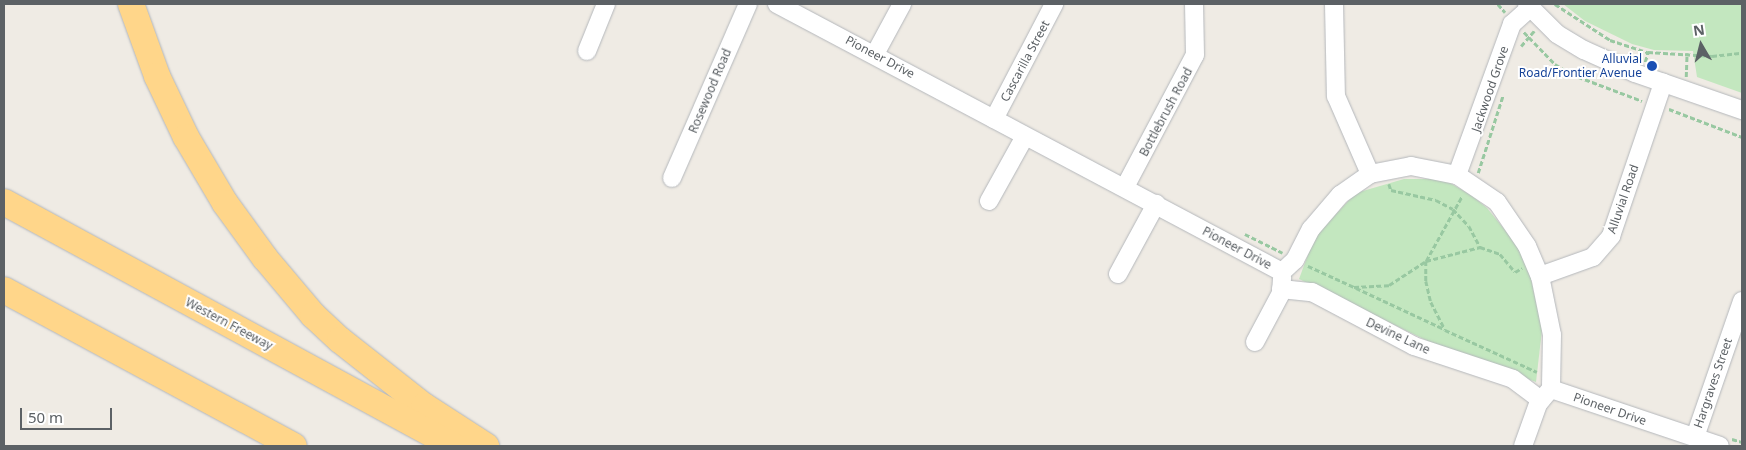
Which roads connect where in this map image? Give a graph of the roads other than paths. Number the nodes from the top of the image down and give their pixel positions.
1 (131, 4) edge
2 (606, 4) edge
3 (748, 4) edge
4 (777, 4) edge
5 (902, 4) edge
6 (1054, 4) edge
7 (1194, 4) edge
8 (1334, 4) edge
9 (1529, 6) edge
10 (587, 51) dead end
11 (875, 54) junction
12 (1663, 83) junction
13 (1742, 110) edge
14 (994, 119) junction
15 (1025, 136) junction
16 (1377, 172) junction
17 (672, 178) dead end
18 (1464, 180) junction
19 (1125, 187) junction
20 (990, 201) dead end
21 (4, 202) edge
22 (1156, 204) junction
23 (1537, 269) junction
24 (1118, 274) dead end
25 (1281, 280) junction
26 (4, 290) edge
27 (1742, 301) edge
28 (1255, 342) dead end
29 (1547, 389) junction
30 (1694, 437) junction
31 (294, 446) edge
32 (454, 446) edge
33 (486, 446) edge
34 (1523, 446) edge
35 (1720, 446) edge

1 - 33 highway
2 - 10 street
3 - 17 street, Rosewood Road
4 - 11 street, Pioneer Drive
5 - 11 street
6 - 14 street, Cascarilla Street
7 - 19 street, Bottlebrush Road
8 - 16 street
9 - 12 street
9 - 18 street, Jackwood Grove
11 - 14 street, Pioneer Drive
12 - 13 street
12 - 23 street, Alluvial Road
14 - 15 street, Pioneer Drive
15 - 19 street, Pioneer Drive
15 - 20 street
16 - 18 street, Pioneer Drive
16 - 25 street, Pioneer Drive
18 - 23 street, Pioneer Drive
19 - 22 street, Pioneer Drive
21 - 32 highway, Western Freeway
22 - 24 street
22 - 25 street, Pioneer Drive
23 - 29 street, Pioneer Drive
25 - 28 street
25 - 29 street, Devine Lane
26 - 31 highway
27 - 30 street, Hargraves Street
29 - 30 street, Pioneer Drive
29 - 34 street
30 - 35 street, Pioneer Drive

